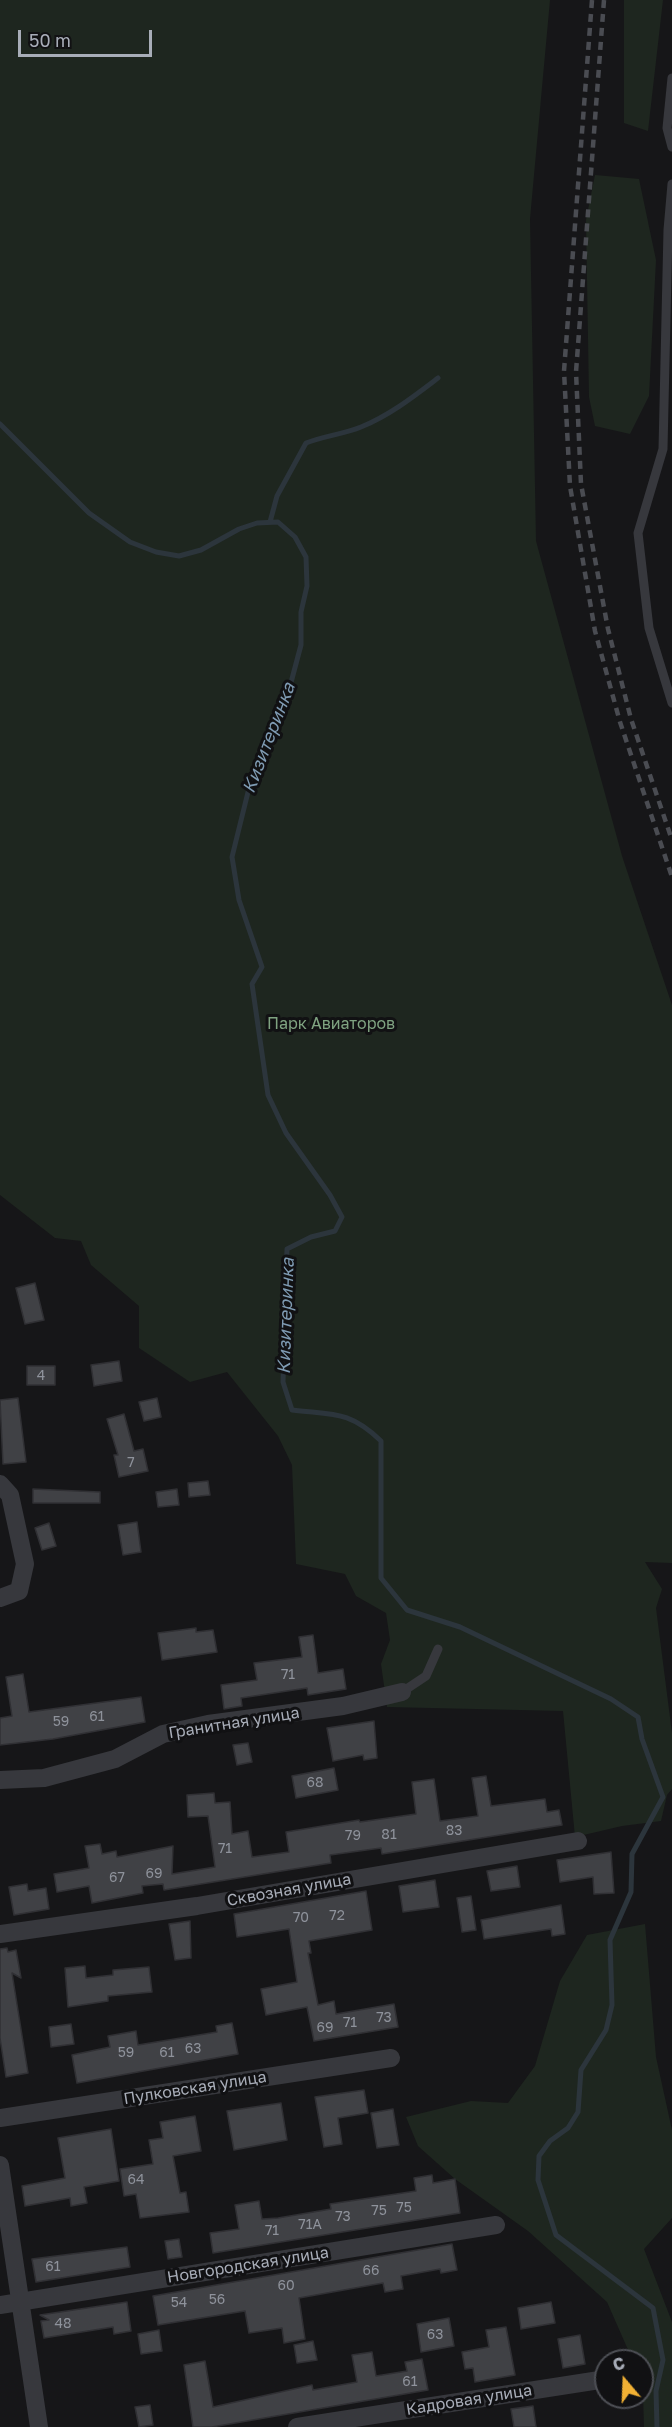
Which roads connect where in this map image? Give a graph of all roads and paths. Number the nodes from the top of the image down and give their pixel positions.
1 (672, 78) edge
2 (672, 147) edge
3 (672, 184) edge
4 (670, 332) edge
5 (672, 703) edge
6 (5, 1490) edge
7 (0, 1598) edge
8 (438, 1648) dead end
9 (402, 1692) joint
10 (0, 1780) edge
11 (578, 1841) dead end
12 (0, 1934) edge
13 (390, 2058) dead end
14 (0, 2118) edge
15 (0, 2165) edge
16 (496, 2225) dead end
17 (19, 2302) junction
18 (0, 2305) edge
19 (594, 2381) edge
20 (39, 2427) edge
21 (297, 2427) edge

1 - 2 lane
3 - 4 lane
4 - 5 lane
6 - 7 street
8 - 9 lane
9 - 10 street, Гранитная улица
11 - 12 street, Сквозная улица
13 - 14 street, Пулковская улица
15 - 17 street
16 - 17 street, Новгородская улица
17 - 18 street, Новгородская улица
17 - 20 street
19 - 21 street, Кадровая улица

